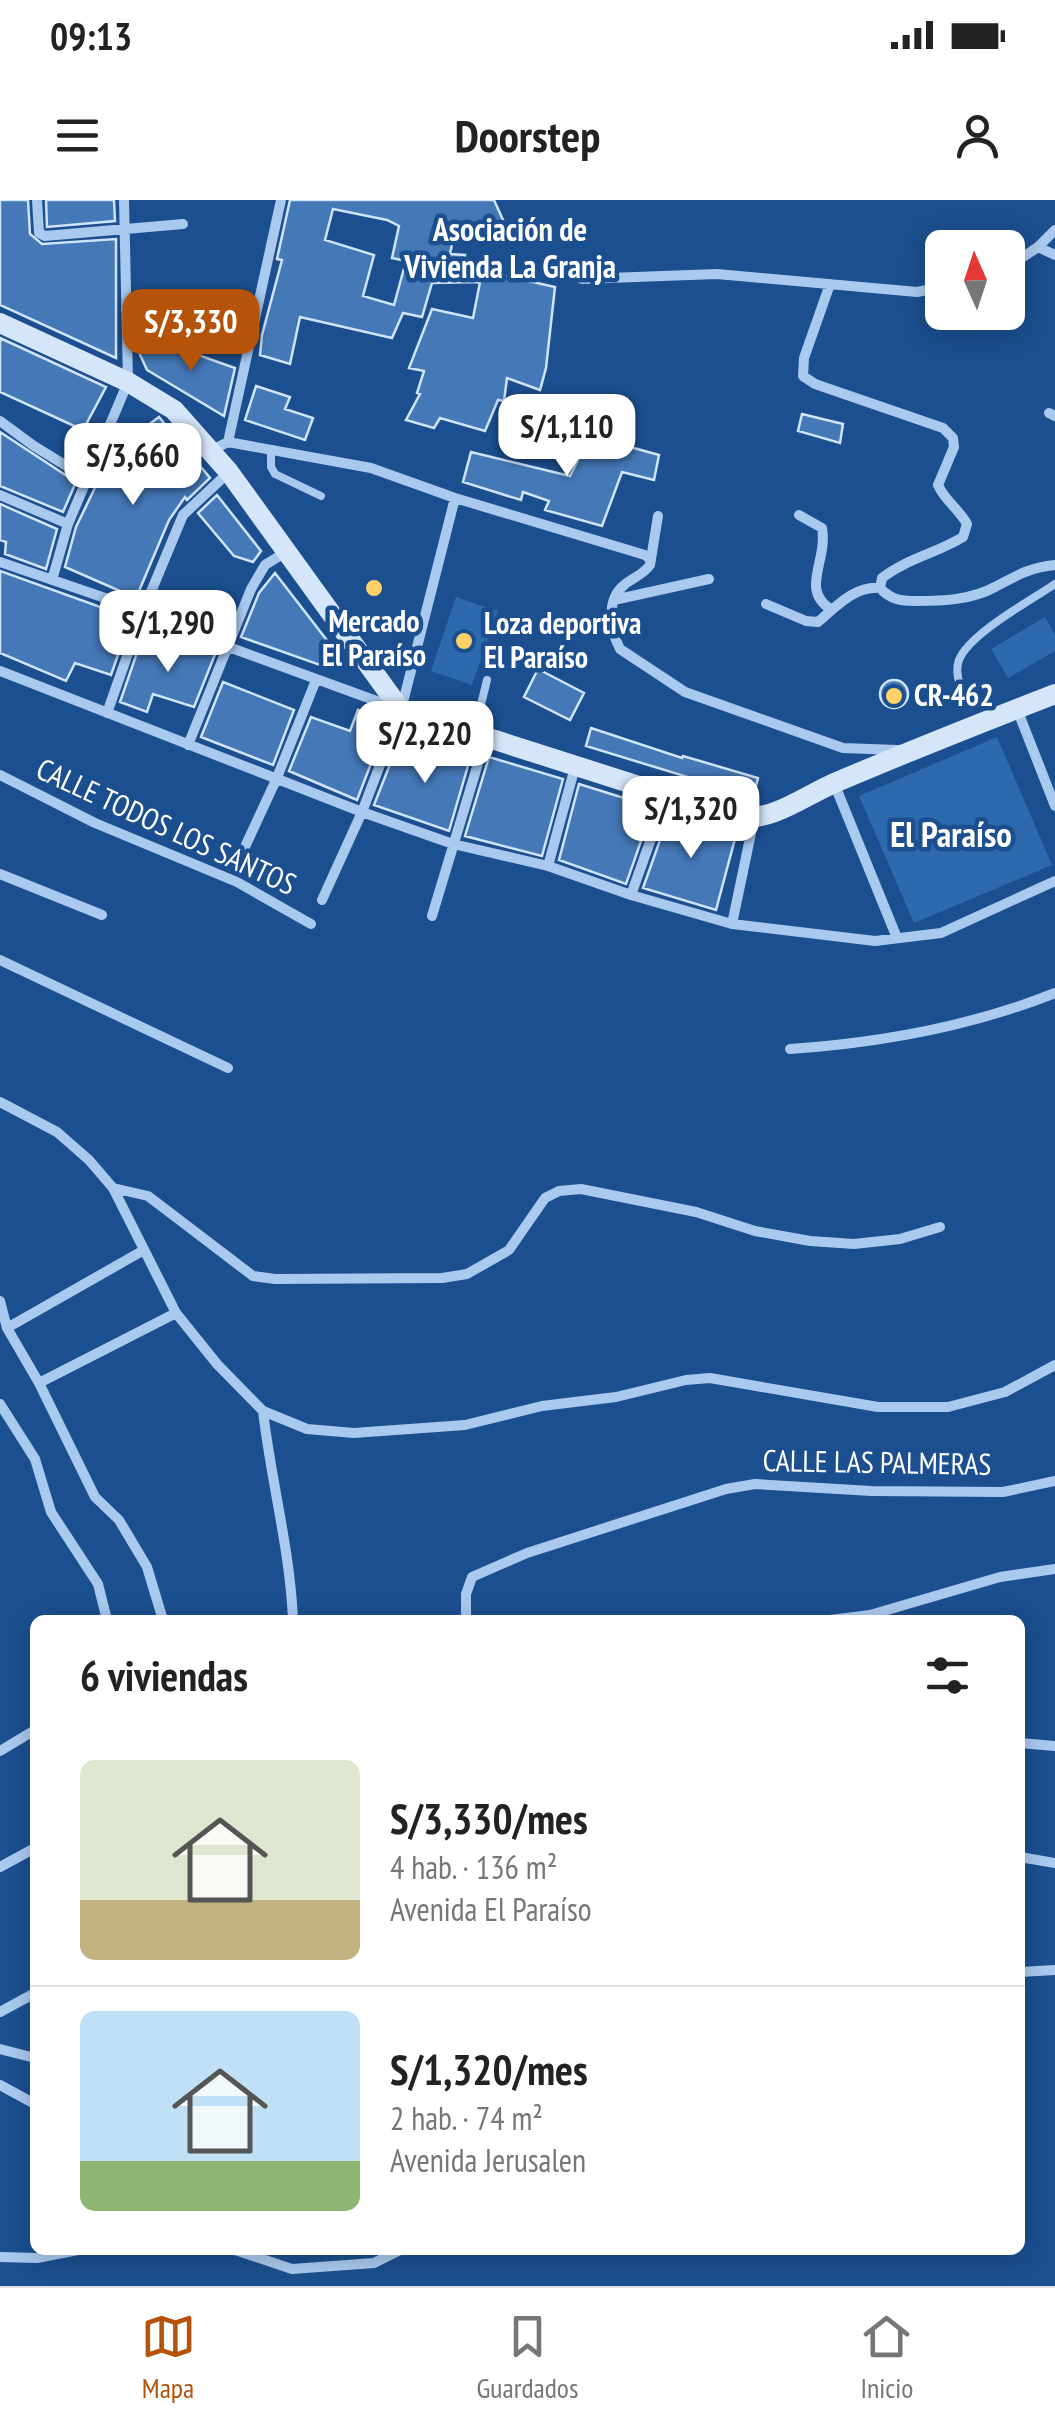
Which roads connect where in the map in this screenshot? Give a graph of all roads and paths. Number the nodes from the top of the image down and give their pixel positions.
1 (37, 200) edge
2 (124, 200) edge
3 (281, 200) edge
4 (184, 224) dead end
5 (124, 227) junction
6 (1055, 230) edge
7 (1038, 247) junction
8 (1055, 254) edge
9 (1025, 256) edge
10 (556, 267) dead end
11 (830, 284) junction
12 (925, 290) edge
13 (197, 307) dead end
14 (126, 310) junction
15 (0, 323) edge
16 (128, 382) junction
17 (0, 420) edge
18 (218, 446) junction
19 (271, 449) junction
20 (229, 472) junction
21 (86, 478) junction
22 (0, 495) edge
23 (321, 496) dead end
24 (455, 498) junction
25 (798, 515) dead end
26 (658, 516) dead end
27 (68, 524) junction
28 (287, 551) junction
29 (651, 560) junction
30 (0, 562) edge
31 (1055, 565) edge
32 (708, 579) dead end
33 (52, 580) junction
34 (1055, 584) edge
35 (880, 588) junction
36 (614, 600) junction
37 (766, 604) dead end
38 (832, 610) junction
39 (143, 611) junction
40 (226, 646) junction
41 (0, 671) edge
42 (316, 680) junction
43 (487, 680) dead end
44 (962, 692) dead end
45 (1055, 694) edge
46 (1016, 709) junction
47 (402, 710) junction
48 (108, 713) junction
49 (480, 734) junction
50 (188, 744) junction
51 (914, 750) junction
52 (575, 767) junction
53 (0, 775) edge
54 (276, 780) junction
55 (834, 782) junction
56 (667, 794) junction
57 (1055, 806) edge
58 (362, 812) junction
59 (754, 819) junction
60 (454, 844) junction
61 (237, 864) dead end
62 (548, 866) junction
63 (0, 874) edge
64 (1055, 880) edge
65 (631, 895) junction
66 (322, 900) dead end
67 (102, 915) dead end
68 (432, 916) dead end
69 (311, 924) dead end
70 (732, 924) junction
71 (897, 938) junction
72 (0, 960) edge
73 (1055, 993) edge
74 (790, 1049) dead end
75 (228, 1068) dead end
76 (0, 1102) edge
77 (113, 1188) junction
78 (940, 1228) dead end
79 (144, 1250) junction
80 (0, 1301) edge
81 (176, 1314) junction
82 (7, 1328) junction
83 (1055, 1364) edge
84 (39, 1383) junction
85 (0, 1404) edge
86 (263, 1410) junction
87 (1055, 1480) edge
88 (1055, 1569) edge
89 (106, 1615) edge
90 (162, 1615) edge
91 (293, 1615) edge
92 (466, 1615) edge
93 (870, 1615) edge
94 (30, 1733) edge
95 (1025, 1743) edge
96 (1055, 1746) edge
97 (0, 1752) edge
98 (30, 1851) edge
99 (1025, 1858) edge
100 (1055, 1863) edge
101 (0, 1868) edge
102 (1055, 1970) edge
103 (1025, 1972) edge
104 (30, 1996) edge
105 (0, 2012) edge
106 (0, 2049) edge
107 (30, 2057) edge
108 (0, 2085) edge
109 (30, 2101) edge
110 (52, 2255) edge
111 (250, 2255) edge
112 (390, 2255) edge
113 (0, 2257) edge

1 - 5 street
2 - 5 street
3 - 18 street
4 - 5 street
5 - 14 street
6 - 7 street
7 - 8 street
7 - 9 street
10 - 11 street
11 - 12 street
11 - 35 street
13 - 14 street
14 - 16 street
15 - 16 street
16 - 18 street
16 - 21 street
17 - 21 street
18 - 19 street
18 - 20 street
19 - 23 lane
19 - 24 street
20 - 28 street
20 - 39 street
21 - 27 street
22 - 27 street
24 - 29 street
24 - 47 street
25 - 38 street
26 - 29 street
27 - 33 street
28 - 40 street
28 - 47 street
29 - 36 street
30 - 33 street
31 - 35 street
32 - 36 street
33 - 39 street
34 - 44 lane
35 - 38 street
36 - 51 street
37 - 38 street
39 - 40 street
39 - 48 street
40 - 42 street
40 - 50 street
41 - 48 street
42 - 47 street
42 - 54 street
43 - 49 lane
45 - 46 street
46 - 51 street
46 - 57 street
47 - 49 street
47 - 58 street
48 - 50 street
49 - 52 street
49 - 60 street
50 - 54 street
51 - 55 street
52 - 56 street
52 - 62 street
53 - 69 street, CALLE TODOS LOS SANTOS
54 - 58 street
54 - 61 street
55 - 59 street
55 - 71 street
56 - 59 street
56 - 65 street
58 - 60 street
58 - 66 street
59 - 70 street
60 - 62 street
60 - 68 street
62 - 65 street
63 - 67 street
64 - 71 street
65 - 70 street
70 - 71 street
72 - 75 street
73 - 74 street
76 - 77 street
77 - 78 street
77 - 79 street
79 - 81 street
79 - 82 street
80 - 82 street
81 - 84 street
81 - 86 street
82 - 84 street
83 - 86 street
84 - 90 street
85 - 89 street
86 - 91 street
87 - 92 street, CALLE LAS PALMERAS
88 - 93 street
94 - 97 street
95 - 96 street
98 - 101 street
99 - 100 street
102 - 103 street
104 - 105 street
106 - 107 street
108 - 109 street
110 - 113 street
111 - 112 street

